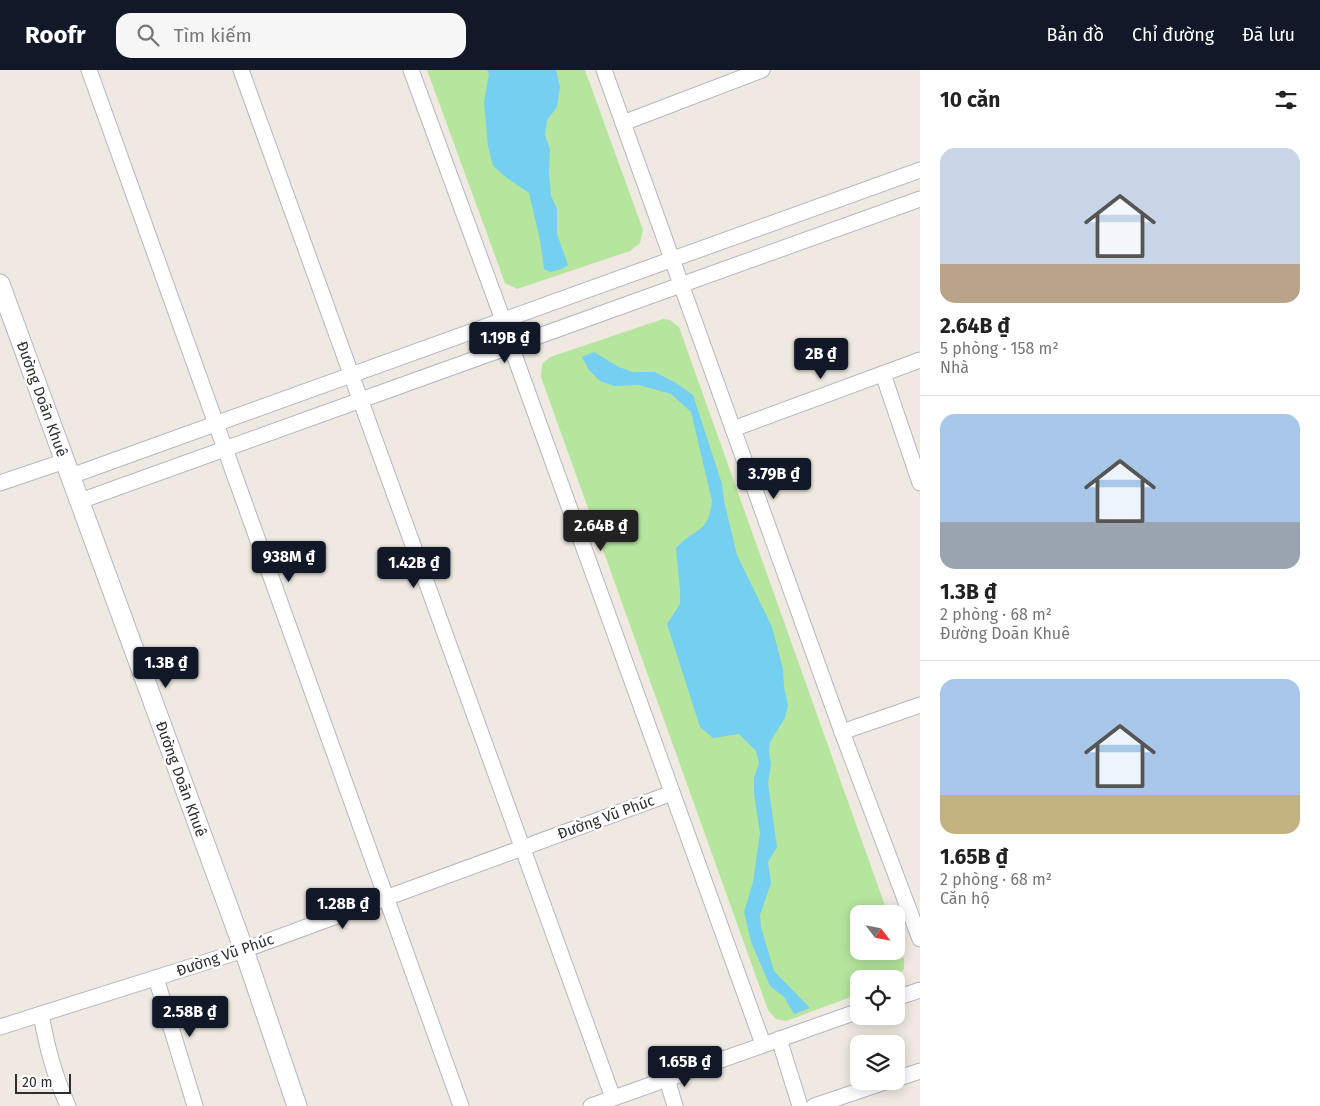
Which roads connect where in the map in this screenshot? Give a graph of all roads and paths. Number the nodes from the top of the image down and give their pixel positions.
1 (89, 70) edge
2 (241, 70) edge
3 (411, 70) edge
4 (604, 70) edge
5 (762, 70) edge
6 (623, 123) junction
7 (920, 170) edge
8 (920, 199) edge
9 (673, 259) junction
10 (0, 284) edge
11 (682, 284) junction
12 (503, 320) junction
13 (510, 346) junction
14 (920, 360) edge
15 (352, 374) junction
16 (883, 374) junction
17 (362, 400) junction
18 (216, 423) junction
19 (733, 428) junction
20 (225, 449) junction
21 (68, 468) junction
22 (0, 483) edge
23 (920, 483) edge
24 (80, 502) junction
25 (920, 705) edge
26 (842, 732) junction
27 (672, 793) junction
28 (523, 848) junction
29 (387, 898) junction
30 (920, 939) edge
31 (244, 950) junction
32 (156, 978) junction
33 (920, 990) edge
34 (905, 995) edge
35 (41, 1014) junction
36 (850, 1014) edge
37 (0, 1027) edge
38 (779, 1038) junction
39 (763, 1044) junction
40 (920, 1071) edge
41 (905, 1076) edge
42 (667, 1079) junction
43 (861, 1090) edge
44 (613, 1098) junction
45 (68, 1106) edge
46 (194, 1106) edge
47 (297, 1106) edge
48 (461, 1106) edge
49 (591, 1106) edge
50 (675, 1106) edge
51 (800, 1106) edge
52 (814, 1106) edge

1 - 18 street
2 - 15 street
3 - 12 street
4 - 6 street
5 - 6 street
6 - 9 street
7 - 9 street
8 - 11 street
9 - 11 street
9 - 12 street
10 - 21 street, Đường Doãn Khuê
11 - 13 street
11 - 19 street
12 - 13 street
12 - 15 street
13 - 17 street
13 - 27 street
14 - 16 street
15 - 17 street
15 - 18 street
16 - 19 street
16 - 23 street
17 - 20 street
17 - 28 street
18 - 20 street
18 - 21 street
19 - 26 street
20 - 24 street
20 - 29 street
21 - 22 street
21 - 24 street, Đường Doãn Khuê
24 - 31 street, Đường Doãn Khuê
25 - 26 street
26 - 30 street
27 - 28 street, Đường Vũ Phúc
27 - 39 street
28 - 29 street, Đường Vũ Phúc
28 - 44 street
29 - 31 street, Đường Vũ Phúc
29 - 48 street
31 - 32 street, Đường Vũ Phúc
31 - 47 street, Đường Doãn Khuê
32 - 35 street, Đường Vũ Phúc
32 - 46 street
33 - 34 street
35 - 37 street, Đường Vũ Phúc
35 - 45 street
36 - 38 street
38 - 39 street
38 - 51 street
39 - 42 street
40 - 41 street
42 - 44 street
42 - 50 street
43 - 52 street
44 - 49 street

